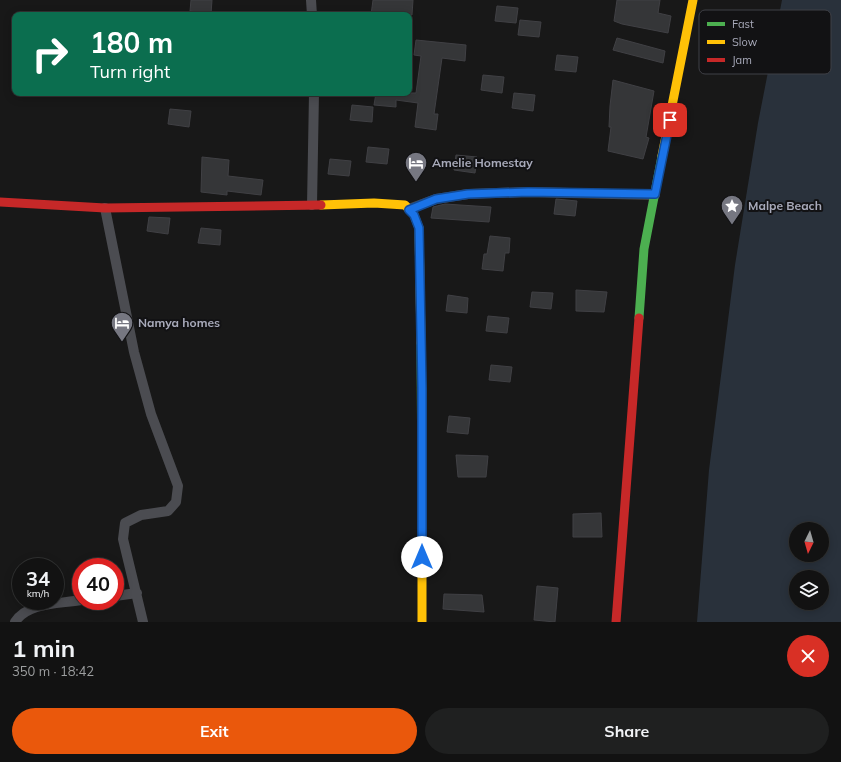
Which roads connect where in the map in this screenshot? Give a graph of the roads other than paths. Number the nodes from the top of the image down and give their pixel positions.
1 (311, 0) edge
2 (693, 0) edge
3 (312, 12) edge
4 (314, 96) edge
5 (655, 194) junction
6 (0, 202) edge
7 (312, 205) junction
8 (105, 208) junction
9 (409, 210) junction
10 (137, 593) junction
11 (124, 595) edge
12 (72, 601) edge
13 (15, 622) edge
14 (143, 622) edge
15 (422, 622) edge
16 (616, 622) edge

1 - 3 street
2 - 5 street
4 - 7 street
5 - 9 street
5 - 16 street
6 - 8 street
7 - 8 street
7 - 9 street
8 - 10 street
9 - 15 street
10 - 11 street
10 - 14 street
12 - 13 street

